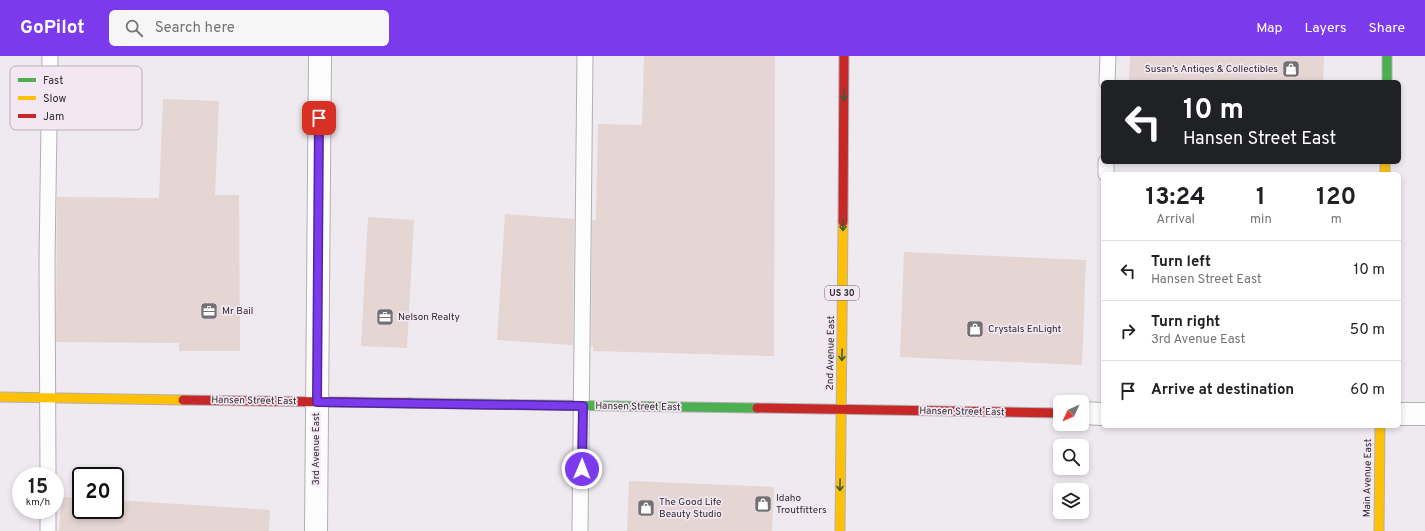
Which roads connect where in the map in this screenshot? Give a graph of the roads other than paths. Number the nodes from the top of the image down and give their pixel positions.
1 (50, 56) edge
2 (320, 56) edge
3 (586, 56) edge
4 (844, 56) edge
5 (1108, 56) edge
6 (1387, 56) edge
7 (50, 66) edge
8 (1107, 80) edge
9 (1387, 80) edge
10 (49, 130) edge
11 (0, 397) edge
12 (49, 398) junction
13 (317, 402) junction
14 (583, 406) junction
15 (841, 410) junction
16 (1053, 413) edge
17 (1089, 414) edge
18 (1101, 414) edge
19 (1401, 414) edge
20 (1425, 414) edge
21 (1380, 428) edge
22 (48, 467) edge
23 (48, 519) edge
24 (48, 531) edge
25 (316, 531) edge
26 (580, 531) edge
27 (840, 531) edge
28 (1379, 531) edge

1 - 7 lane
2 - 13 street, 3rd Avenue East
3 - 14 lane
4 -> 15 street, 2nd Avenue East / US 30
5 - 8 lane
6 - 9 street
10 - 12 lane
11 - 12 street, Hansen Street East
12 - 13 street, Hansen Street East
12 - 22 lane
13 - 14 street, Hansen Street East
13 - 25 street, 3rd Avenue East
14 - 15 street, Hansen Street East
14 - 26 lane
15 - 16 street, Hansen Street East
15 -> 27 street, 2nd Avenue East / US 30
17 - 18 street
19 - 20 street
21 - 28 street, Main Avenue East
23 - 24 lane

